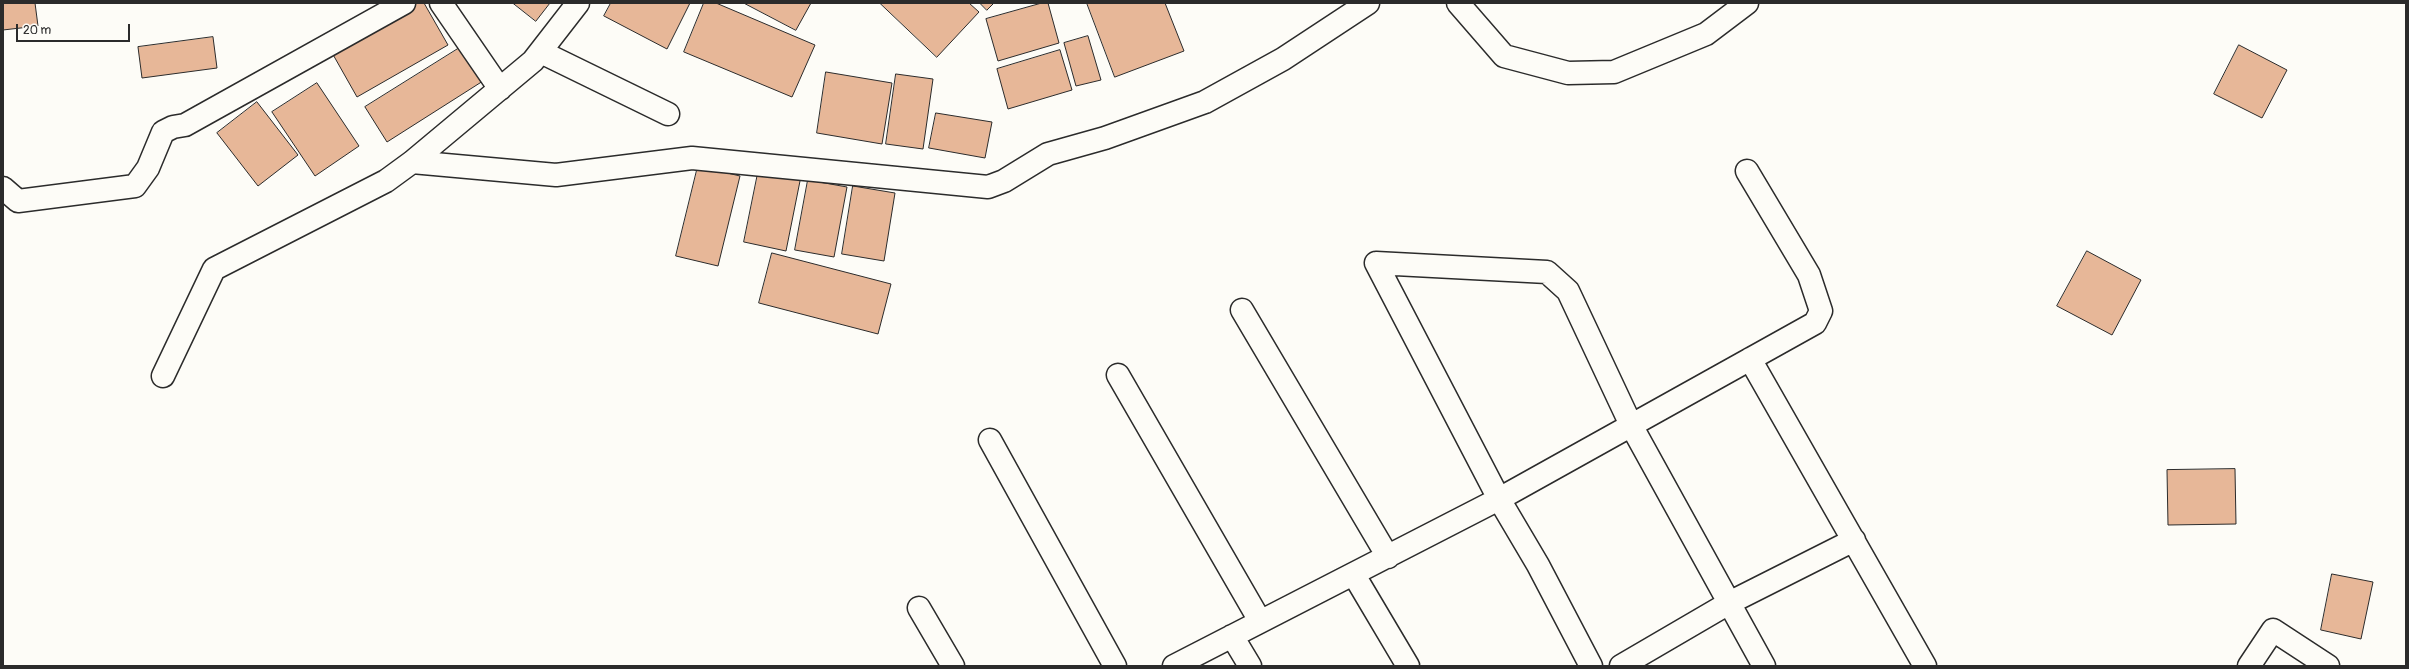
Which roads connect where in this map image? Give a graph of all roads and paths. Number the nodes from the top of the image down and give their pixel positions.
1 (404, 3) edge
2 (441, 3) edge
3 (578, 3) edge
4 (1368, 3) edge
5 (1458, 3) edge
6 (1747, 3) edge
7 (541, 52) junction
8 (500, 89) junction
9 (668, 114) dead end
10 (412, 162) junction
11 (1747, 171) dead end
12 (3, 188) edge
13 (1242, 310) dead end
14 (1750, 359) junction
15 (1118, 375) dead end
16 (163, 376) dead end
17 (1631, 425) junction
18 (990, 440) dead end
19 (1499, 498) junction
20 (1854, 540) junction
21 (1388, 557) junction
22 (1354, 575) junction
23 (1729, 603) junction
24 (919, 608) dead end
25 (1260, 621) junction
26 (1232, 636) junction
27 (953, 666) edge
28 (1116, 666) edge
29 (1174, 666) edge
30 (1250, 666) edge
31 (1408, 666) edge
32 (1591, 666) edge
33 (1621, 666) edge
34 (1764, 666) edge
35 (1925, 666) edge
36 (2249, 666) edge
37 (2328, 666) edge

1 - 12 street
2 - 8 street
3 - 7 street
4 - 10 street
5 - 6 street
7 - 8 street
7 - 9 street
8 - 10 street
10 - 16 street
11 - 14 street
13 - 21 street
14 - 17 street
14 - 20 street
15 - 25 street
17 - 19 street
17 - 19 street
17 - 23 street
18 - 28 street
19 - 21 street
19 - 32 street
20 - 23 street
20 - 35 street
21 - 22 street
22 - 25 street
22 - 31 street
23 - 33 street
23 - 34 street
24 - 27 street
25 - 26 street
26 - 29 street
26 - 30 street
36 - 37 street

